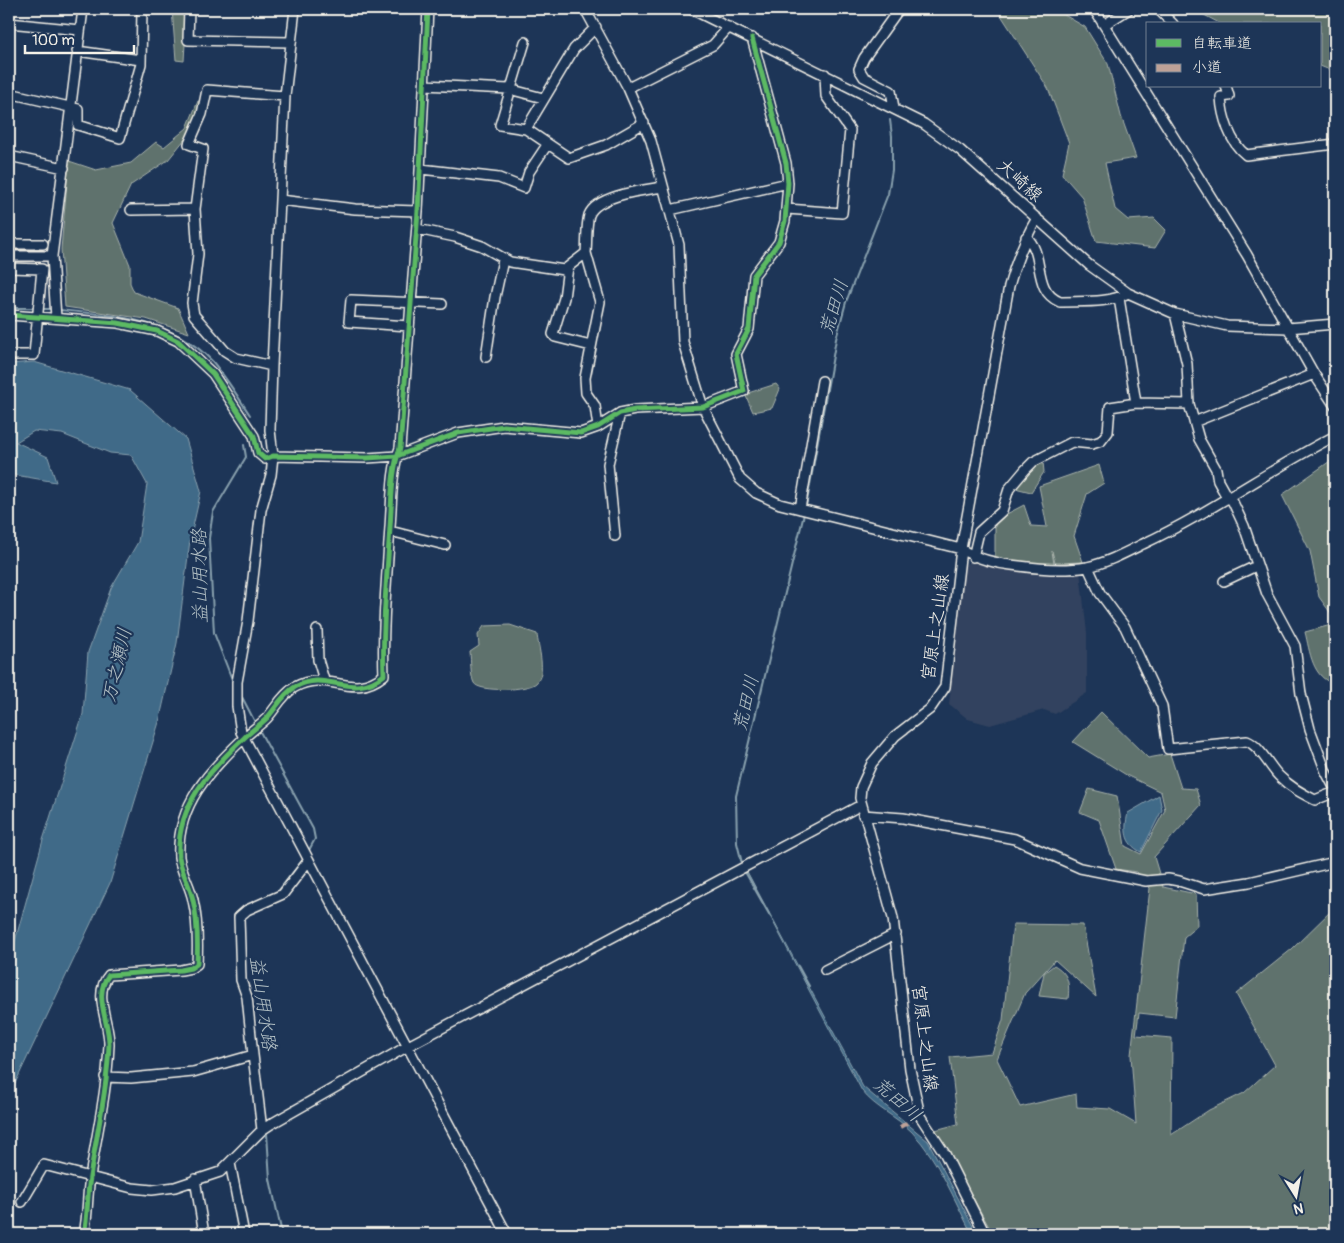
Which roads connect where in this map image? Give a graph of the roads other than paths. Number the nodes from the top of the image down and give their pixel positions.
1 (83, 9) edge
2 (142, 9) edge
3 (189, 9) edge
4 (295, 9) edge
5 (428, 9) edge
6 (585, 9) edge
7 (691, 9) edge
8 (899, 9) edge
9 (1094, 9) edge
10 (1129, 9) edge
11 (1158, 9) edge
12 (1172, 22) edge
13 (9, 23) edge
14 (1104, 25) junction
15 (596, 27) junction
16 (729, 27) junction
17 (80, 30) junction
18 (752, 38) junction
19 (290, 42) junction
20 (525, 42) dead end
21 (77, 51) junction
22 (141, 60) junction
23 (825, 74) junction
24 (424, 85) junction
25 (628, 88) junction
26 (1227, 88) edge
27 (510, 89) junction
28 (9, 93) edge
29 (285, 96) junction
30 (542, 98) junction
31 (71, 108) junction
32 (894, 108) junction
33 (644, 123) junction
34 (526, 129) junction
35 (1335, 144) edge
36 (548, 145) junction
37 (9, 156) edge
38 (64, 168) junction
39 (421, 168) junction
40 (788, 183) junction
41 (663, 187) junction
42 (280, 200) junction
43 (195, 209) junction
44 (787, 209) junction
45 (131, 210) dead end
46 (670, 210) junction
47 (418, 211) junction
48 (1038, 218) junction
49 (417, 229) junction
50 (1026, 237) junction
51 (9, 244) edge
52 (43, 244) dead end
53 (586, 253) junction
54 (9, 256) edge
55 (52, 256) junction
56 (503, 260) junction
57 (9, 268) edge
58 (568, 268) junction
59 (1128, 293) junction
60 (1119, 298) junction
61 (410, 303) junction
62 (442, 304) dead end
63 (38, 311) junction
64 (55, 312) junction
65 (1175, 314) junction
66 (9, 316) edge
67 (1335, 324) edge
68 (409, 326) junction
69 (1288, 328) junction
70 (592, 346) junction
71 (9, 355) edge
72 (486, 357) dead end
73 (272, 366) junction
74 (1314, 374) junction
75 (822, 381) dead end
76 (1136, 403) junction
77 (1189, 404) junction
78 (703, 406) junction
79 (1335, 406) edge
80 (620, 413) junction
81 (1194, 422) junction
82 (598, 427) junction
83 (1335, 436) edge
84 (273, 456) junction
85 (397, 456) junction
86 (1230, 498) junction
87 (805, 510) junction
88 (390, 531) junction
89 (615, 536) dead end
90 (445, 545) dead end
91 (961, 549) junction
92 (973, 557) junction
93 (1256, 566) junction
94 (1088, 567) junction
95 (1224, 581) dead end
96 (317, 630) dead end
97 (324, 680) junction
98 (244, 738) junction
99 (1335, 790) edge
100 (861, 805) junction
101 (864, 815) junction
102 (309, 860) junction
103 (1335, 862) edge
104 (896, 934) junction
105 (825, 970) dead end
106 (408, 1046) junction
107 (253, 1055) junction
108 (105, 1077) junction
109 (262, 1130) junction
110 (230, 1163) junction
111 (90, 1177) junction
112 (195, 1179) junction
113 (22, 1202) dead end
114 (84, 1234) edge
115 (204, 1234) edge
116 (244, 1234) edge
117 (507, 1234) edge
118 (985, 1234) edge

1 - 17 street
2 - 22 street
3 - 19 street
4 - 19 street
5 - 24 street
6 - 15 street
7 - 16 street, 大崎線
8 - 32 street
9 - 14 street
10 - 14 street
11 - 12 street
13 - 17 street
14 - 69 street
15 - 25 street
15 - 30 street
16 - 18 street, 大崎線
16 - 25 street
17 - 21 street
18 - 23 street, 大崎線
18 - 40 street
19 - 29 street
20 - 27 street
21 - 22 street
21 - 31 street
22 - 31 street
23 - 32 street, 大崎線
23 - 44 street
24 - 27 street
24 - 39 street
25 - 33 street
26 - 35 street
27 - 30 street
27 - 34 street
28 - 31 street
29 - 42 street
29 - 43 street
30 - 34 street
31 - 38 street
32 - 48 street, 大崎線
33 - 36 street
33 - 41 street
34 - 36 street
36 - 39 street
37 - 38 street
38 - 55 street
39 - 47 street
40 - 44 street
40 - 46 street
41 - 46 street
41 - 53 street
42 - 47 street
42 - 73 street
43 - 45 street
43 - 73 street
44 - 78 street
46 - 78 street
47 - 49 street
48 - 50 street, 宮原上之山線
48 - 59 street, 大崎線
49 - 56 street
49 - 61 street
50 - 60 street
50 - 91 street, 宮原上之山線
51 - 52 street
53 - 58 street
53 - 70 street
54 - 55 street
55 - 64 street
56 - 58 street
56 - 72 street
57 - 63 street
58 - 70 street
59 - 60 street
59 - 65 street, 大崎線
60 - 76 street
61 - 62 street
61 - 68 street
61 - 68 street
63 - 64 street
63 - 66 street
63 - 71 street
64 - 84 street
65 - 69 street, 大崎線
65 - 77 street
67 - 69 street, 大崎線
68 - 85 street
69 - 74 street
70 - 82 street
73 - 84 street
74 - 79 street
74 - 81 street
75 - 87 street
76 - 77 street
76 - 92 street
77 - 81 street
78 - 80 street
78 - 87 street
80 - 82 street
80 - 89 street
81 - 86 street
82 - 85 street
83 - 86 street
84 - 85 street
84 - 98 street
85 - 88 street
86 - 93 street
86 - 94 street
87 - 91 street
88 - 90 street
88 - 97 street
91 - 92 street
91 - 100 street, 宮原上之山線
92 - 94 street
93 - 95 street
93 - 99 street
94 - 99 street
96 - 97 street
97 - 98 street
98 - 102 street
98 - 108 street
100 - 101 street, 宮原上之山線
100 - 106 street
101 - 103 street
101 - 104 street, 宮原上之山線
102 - 106 street
102 - 107 street
104 - 105 street
104 - 118 street, 宮原上之山線
106 - 109 street
106 - 117 street
107 - 108 street
107 - 109 street
108 - 111 street
109 - 110 street
110 - 112 street
110 - 116 street
111 - 112 street
111 - 113 street
111 - 114 street
112 - 115 street

